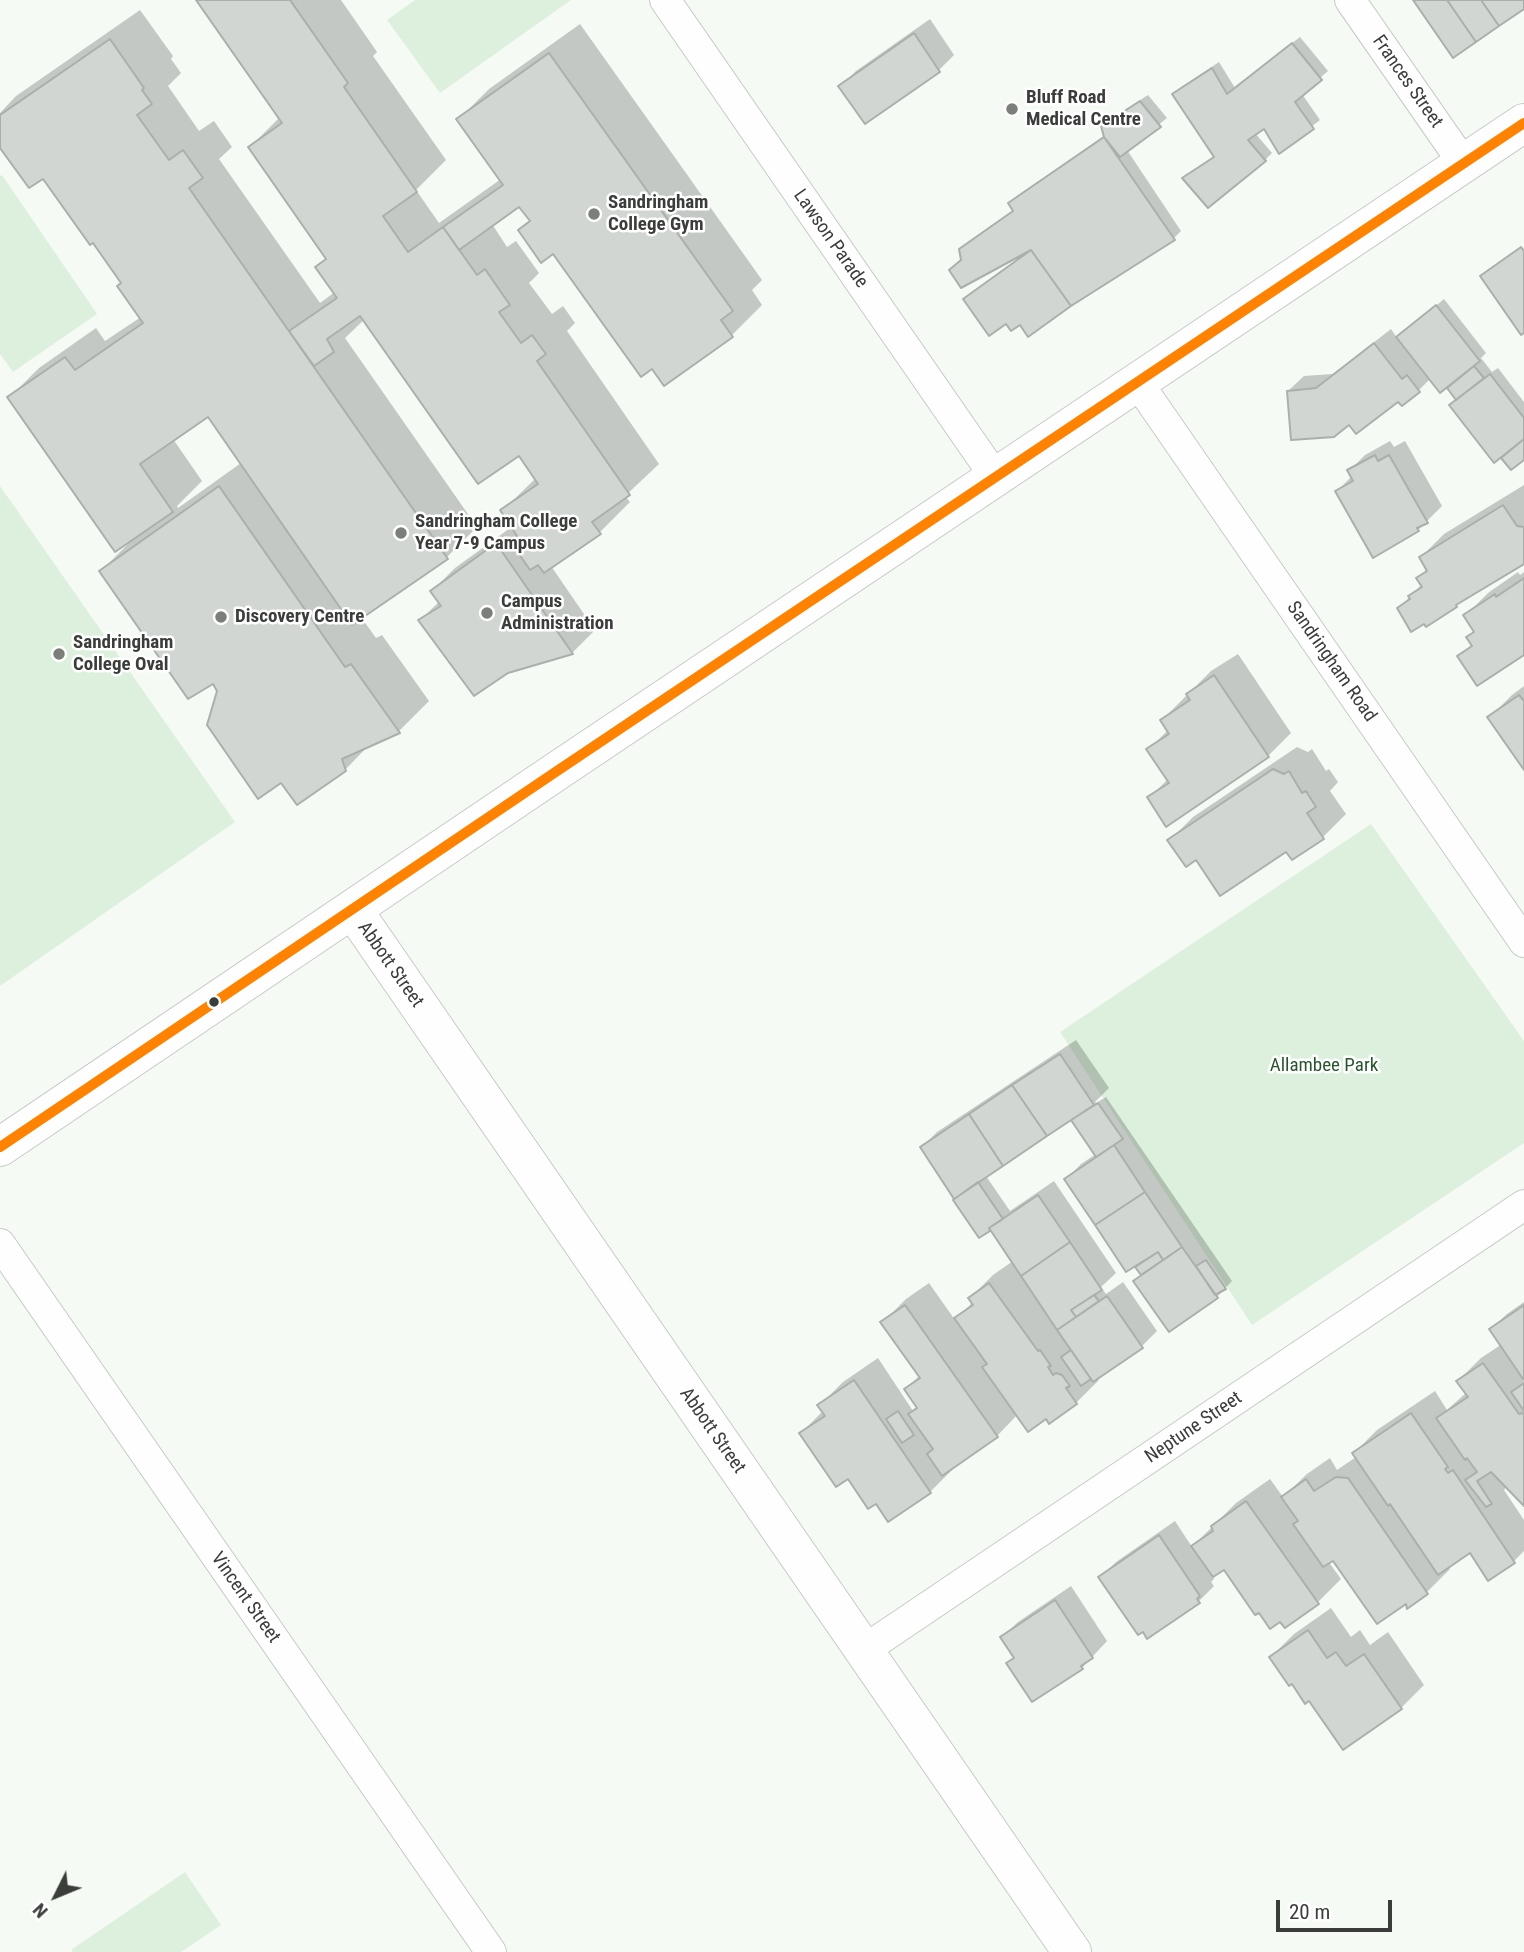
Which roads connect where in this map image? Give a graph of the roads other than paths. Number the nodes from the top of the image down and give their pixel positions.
1 (665, 0) edge
2 (1350, 0) edge
3 (1524, 123) edge
4 (1464, 164) junction
5 (1138, 383) junction
6 (996, 478) junction
7 (353, 910) junction
8 (1524, 942) edge
9 (0, 1147) edge
10 (1524, 1205) edge
11 (0, 1244) edge
12 (864, 1650) junction
13 (491, 1952) edge
14 (1072, 1952) edge

1 - 6 street, Lawson Parade
2 - 4 street, Frances Street
3 - 4 main road
4 - 5 main road
5 - 6 main road
5 - 8 street, Sandringham Road
6 - 7 main road
7 - 9 main road
7 - 12 main road, Abbott Street
10 - 12 street, Neptune Street
11 - 13 street, Vincent Street
12 - 14 main road, Abbott Street

